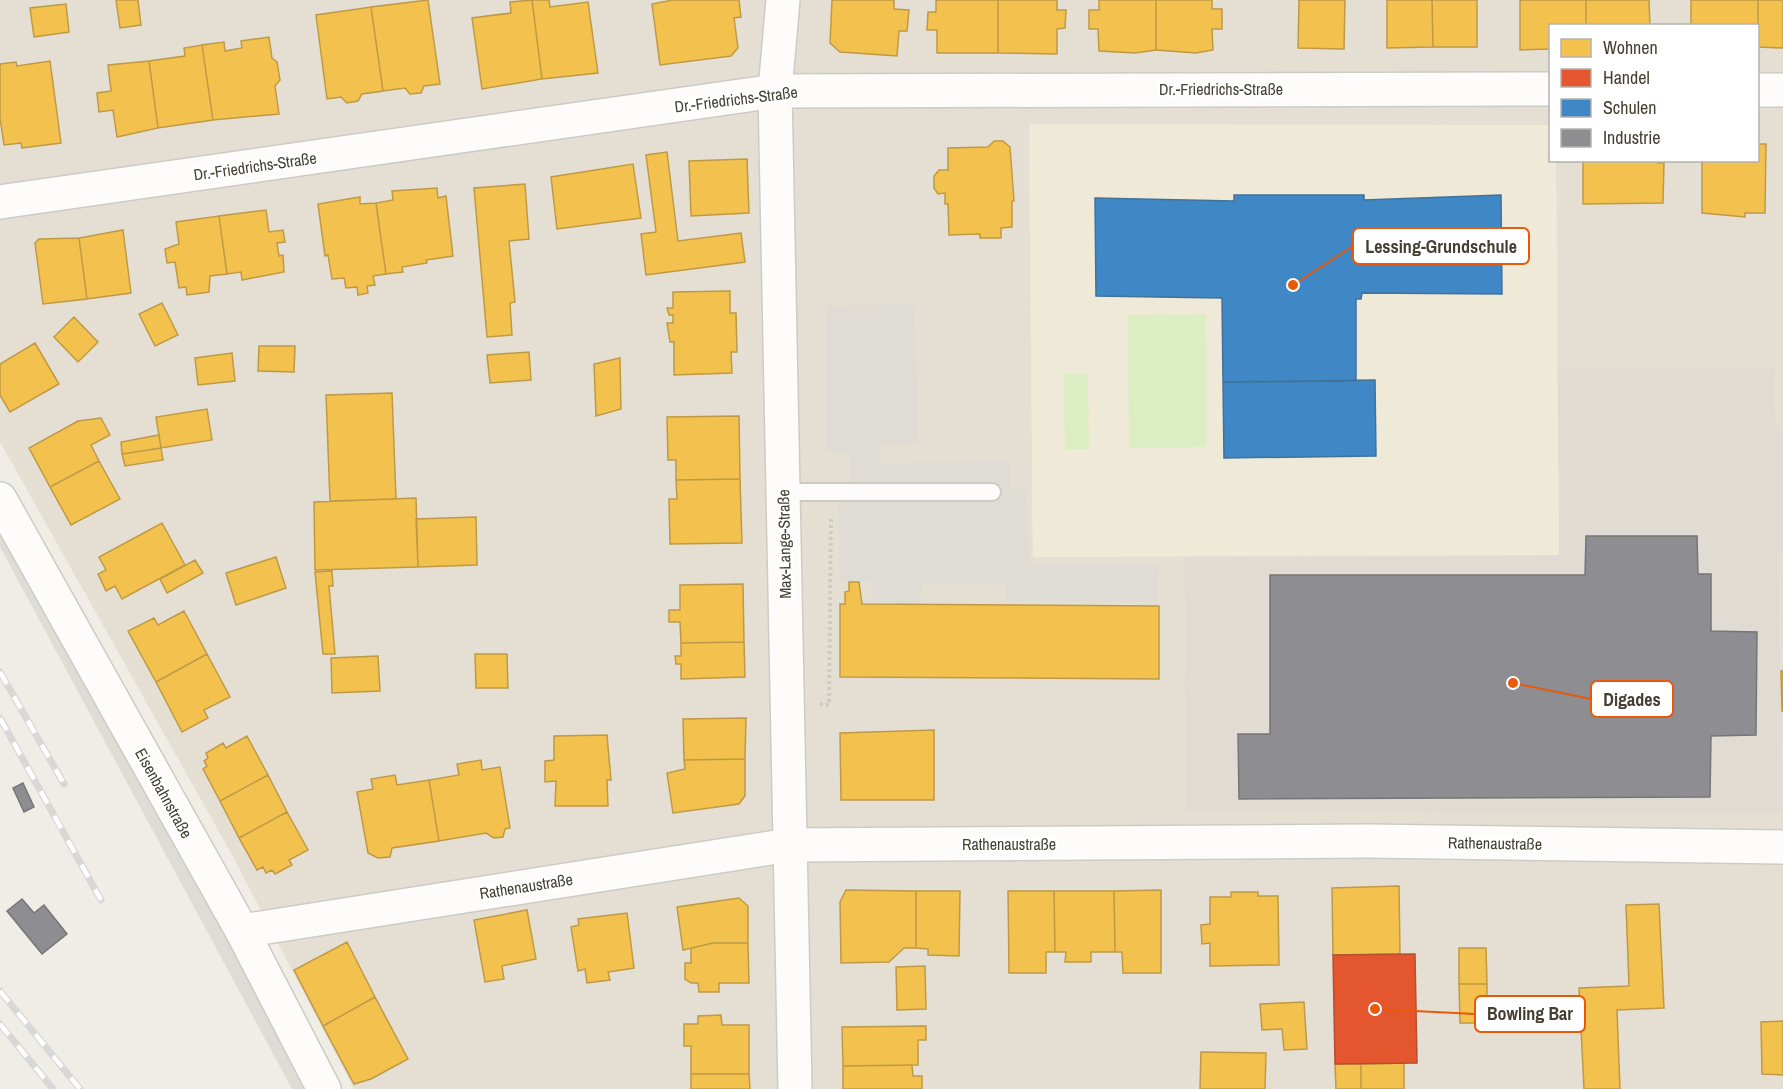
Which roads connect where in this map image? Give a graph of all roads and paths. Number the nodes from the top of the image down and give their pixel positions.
1 (783, 0) edge
2 (1549, 89) edge
3 (1759, 90) edge
4 (1783, 90) edge
5 (775, 91) junction
6 (0, 202) edge
7 (783, 492) junction
8 (831, 492) junction
9 (992, 492) dead end
10 (0, 499) edge
11 (786, 704) junction
12 (789, 845) junction
13 (1783, 847) edge
14 (242, 931) junction
15 (324, 1089) edge
16 (795, 1089) edge

1 - 5 street, Max-Lange-Straße
2 - 5 street, Dr.-Friedrichs-Straße
3 - 4 street
5 - 6 street, Dr.-Friedrichs-Straße
5 - 7 street, Max-Lange-Straße
7 - 8 lane
7 - 11 street, Max-Lange-Straße
8 - 9 lane
8 - 11 path
10 - 14 street, Eisenbahnstraße
11 - 12 street, Max-Lange-Straße
12 - 13 street, Rathenaustraße
12 - 14 street, Rathenaustraße
12 - 16 street, Max-Lange-Straße
14 - 15 street, Eisenbahnstraße

